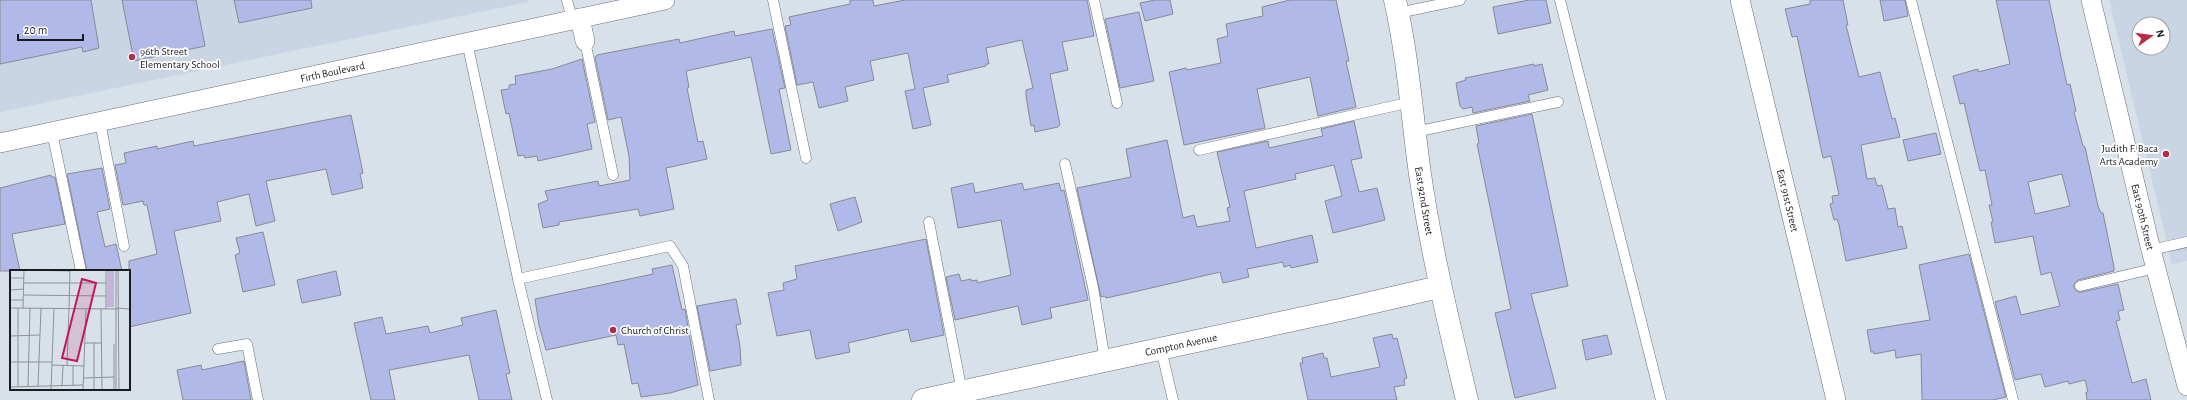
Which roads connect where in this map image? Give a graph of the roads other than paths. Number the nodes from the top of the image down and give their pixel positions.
1 (568, 0) edge
2 (665, 0) edge
3 (772, 0) edge
4 (1094, 0) edge
5 (1460, 0) edge
6 (1560, 0) edge
7 (1740, 0) edge
8 (1911, 0) edge
9 (2091, 0) edge
10 (1396, 6) edge
11 (576, 19) junction
12 (585, 41) joint
13 (467, 42) junction
14 (1411, 102) junction
15 (1558, 102) dead end
16 (1118, 103) dead end
17 (100, 122) junction
18 (52, 132) junction
19 (1415, 132) junction
20 (0, 143) edge
21 (1200, 150) dead end
22 (806, 158) dead end
23 (1065, 164) dead end
24 (613, 175) dead end
25 (929, 222) dead end
26 (2187, 242) edge
27 (124, 246) dead end
28 (2154, 259) junction
29 (81, 270) edge
30 (518, 279) junction
31 (1439, 286) junction
32 (2080, 286) dead end
33 (218, 349) dead end
34 (1161, 349) junction
35 (1105, 361) junction
36 (2187, 386) edge
37 (962, 392) junction
38 (258, 400) edge
39 (547, 400) edge
40 (709, 400) edge
41 (923, 400) edge
42 (1173, 400) edge
43 (1466, 400) edge
44 (1661, 400) edge
45 (1836, 400) edge
46 (2013, 400) edge

1 - 11 lane
2 - 11 street, Firth Boulevard
3 - 22 lane
4 - 16 lane
5 - 10 lane
6 - 44 lane
7 - 45 street, East 91st Street
8 - 46 lane
9 - 28 street, East 90th Street
10 - 14 main road, East 92nd Street
11 - 12 street
11 - 13 street, Firth Boulevard
12 - 24 lane
13 - 17 street, Firth Boulevard
13 - 30 lane
14 - 19 main road, East 92nd Street
14 - 21 lane
15 - 19 lane
17 - 18 street, Firth Boulevard
17 - 27 lane
18 - 20 street, Firth Boulevard
18 - 29 lane
19 - 31 main road, East 92nd Street
23 - 35 lane
25 - 37 lane
26 - 28 lane
28 - 32 lane
28 - 36 street, East 90th Street
30 - 39 lane
30 - 40 lane
31 - 34 main road, Compton Avenue
31 - 43 main road, East 92nd Street
33 - 38 lane
34 - 35 main road, Compton Avenue
34 - 42 lane
35 - 37 main road, Compton Avenue
37 - 41 main road, Compton Avenue

